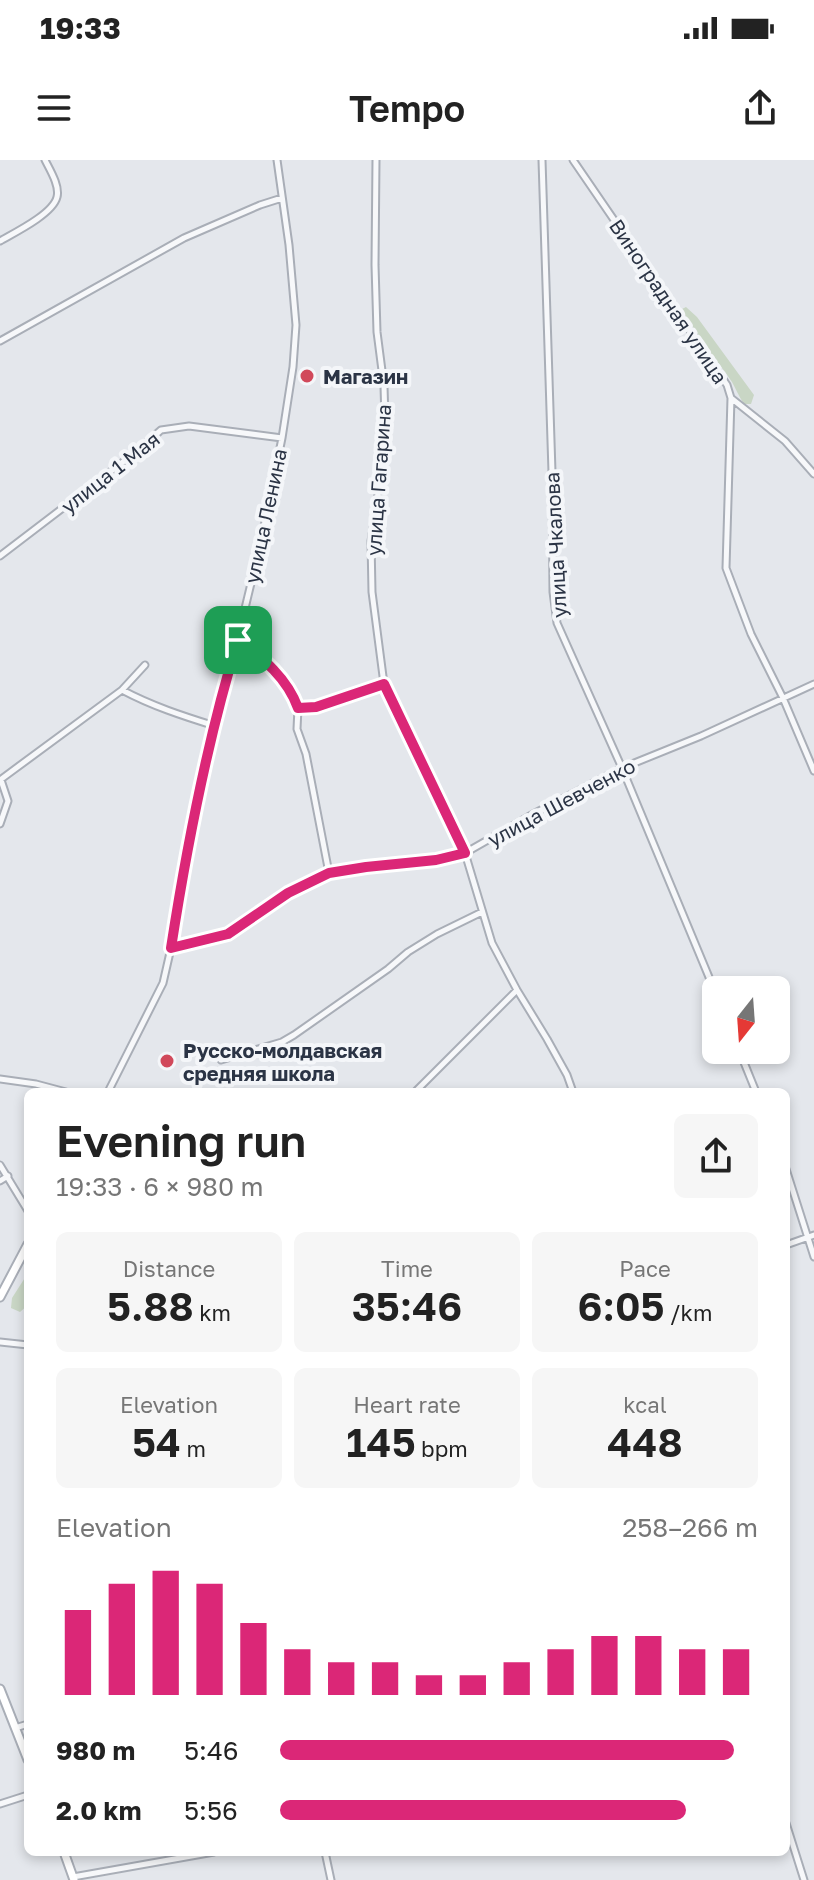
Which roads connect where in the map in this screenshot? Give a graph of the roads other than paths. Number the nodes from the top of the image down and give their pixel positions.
1 (45, 160) edge
2 (277, 160) edge
3 (376, 160) edge
4 (542, 160) edge
5 (573, 160) edge
6 (282, 198) junction
7 (0, 241) edge
8 (0, 341) edge
9 (731, 398) junction
10 (741, 406) junction
11 (730, 414) junction
12 (282, 438) junction
13 (814, 474) edge
14 (0, 556) edge
15 (238, 640) junction
16 (145, 665) dead end
17 (384, 684) junction
18 (814, 684) edge
19 (122, 690) junction
20 (783, 698) junction
21 (298, 708) junction
22 (215, 726) junction
23 (622, 768) junction
24 (814, 771) edge
25 (1, 780) edge
26 (0, 824) edge
27 (465, 853) junction
28 (329, 873) junction
29 (482, 912) junction
30 (171, 948) junction
31 (709, 976) edge
32 (517, 990) junction
33 (221, 1060) dead end
34 (745, 1064) edge
35 (0, 1079) edge
36 (51, 1088) edge
37 (110, 1088) edge
38 (419, 1088) edge
39 (572, 1088) edge
40 (754, 1088) edge
41 (0, 1165) edge
42 (8, 1176) junction
43 (790, 1180) edge
44 (0, 1181) edge
45 (24, 1204) edge
46 (811, 1236) edge
47 (790, 1244) edge
48 (24, 1252) edge
49 (814, 1257) edge
50 (0, 1297) edge
51 (0, 1342) edge
52 (24, 1345) edge
53 (0, 1689) edge
54 (24, 1725) edge
55 (15, 1728) junction
56 (24, 1750) edge
57 (24, 1796) edge
58 (0, 1804) edge
59 (790, 1836) edge
60 (65, 1856) edge
61 (193, 1856) edge
62 (326, 1856) edge
63 (74, 1879) edge
64 (331, 1880) edge
65 (804, 1880) edge

1 - 7 street
2 - 6 street, улица Ленина
3 - 17 street, улица Гагарина
4 - 23 street, улица Чкалова
5 - 9 street, Виноградная улица
6 - 8 street
6 - 12 street, улица Ленина
9 - 10 street
9 - 11 street, Виноградная улица
10 - 11 street
10 - 13 street
11 - 20 street, Виноградная улица
12 - 14 street, улица 1 Мая
12 - 15 street, улица Ленина
15 - 21 street
15 - 22 street, улица Ленина
16 - 19 street
17 - 21 street
17 - 27 street, улица Гагарина
18 - 20 street, улица Шевченко
19 - 22 street
19 - 25 street
20 - 23 street, улица Шевченко
20 - 24 street, Виноградная улица
21 - 28 street
22 - 30 street, улица Ленина
23 - 27 street, улица Шевченко
23 - 31 street, улица Чкалова
25 - 26 street
27 - 28 street, улица Шевченко
27 - 29 street, улица Гагарина
28 - 30 street, улица Шевченко
29 - 32 street, улица Гагарина
29 - 33 street
30 - 37 street, улица Ленина
32 - 38 street
32 - 39 street, улица Гагарина
34 - 40 street
35 - 36 street
41 - 42 street
42 - 44 street
42 - 45 street
43 - 46 street
46 - 47 street
46 - 49 street
48 - 50 street
51 - 52 street
53 - 55 street
54 - 55 street
55 - 56 street
57 - 58 street
59 - 65 street
60 - 63 street
61 - 63 street
62 - 64 street

